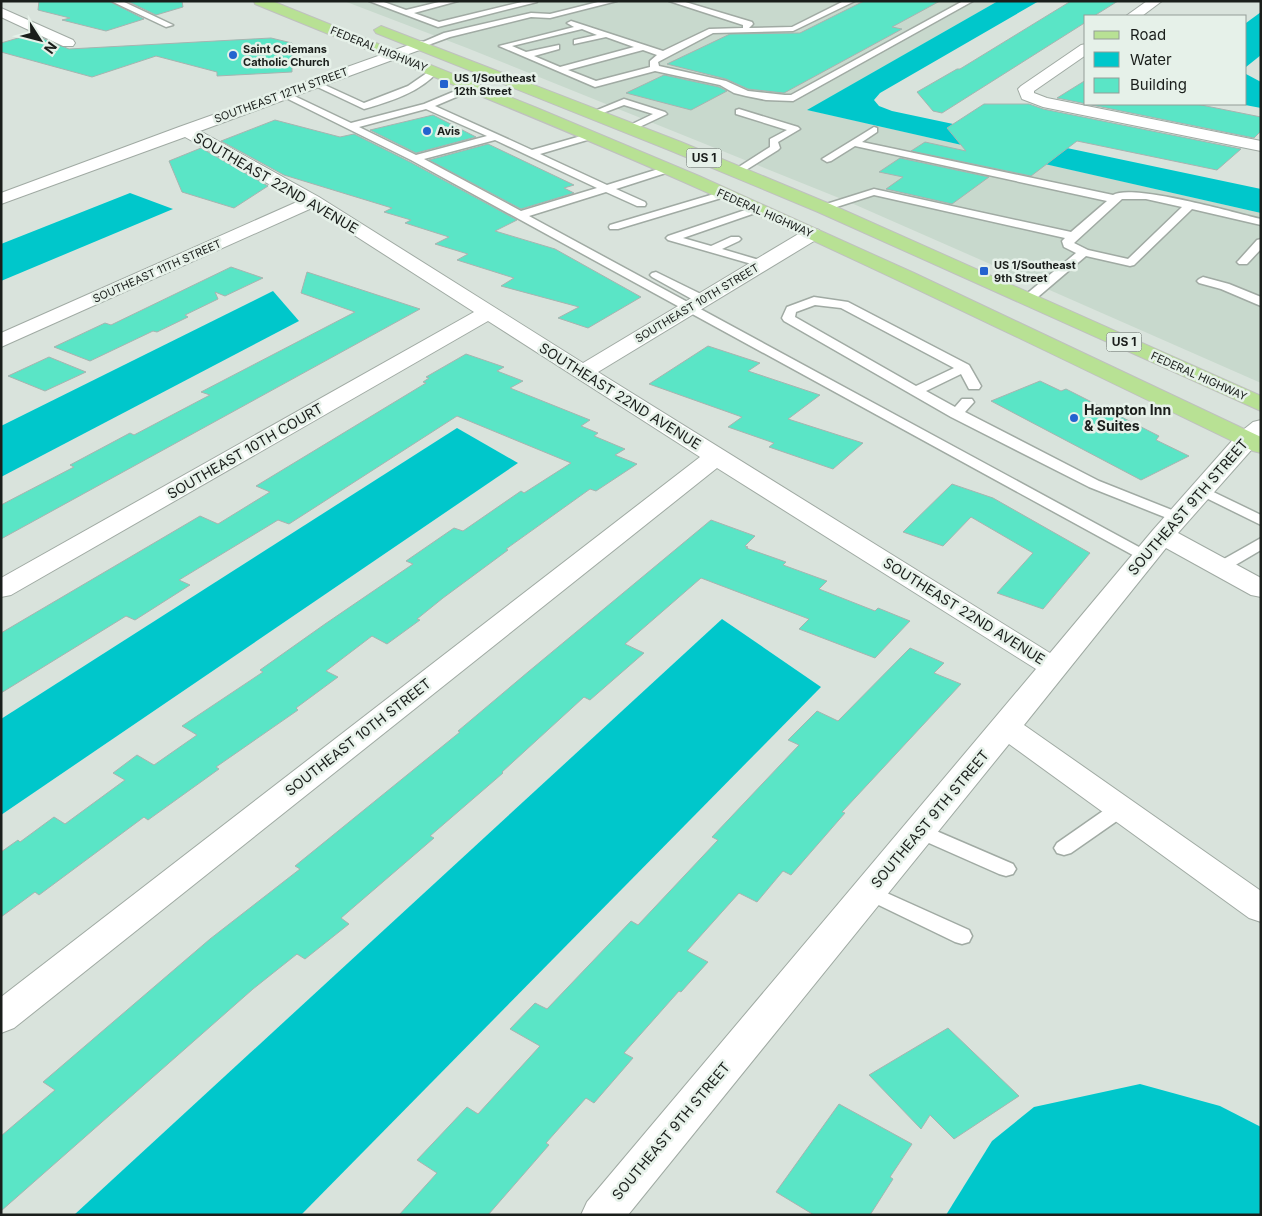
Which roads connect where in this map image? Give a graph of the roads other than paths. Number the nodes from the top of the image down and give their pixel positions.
1 (115, 1) edge
2 (260, 1) edge
3 (373, 1) edge
4 (454, 1) edge
5 (612, 1) edge
6 (673, 1) edge
7 (851, 1) edge
8 (969, 1) edge
9 (1156, 1) edge
10 (540, 6) edge
11 (1, 12) edge
12 (405, 13) junction
13 (1135, 15) edge
14 (21, 23) junction
15 (364, 23) dead end
16 (169, 25) dead end
17 (582, 26) junction
18 (1, 29) edge
19 (737, 30) junction
20 (599, 32) junction
21 (68, 43) dead end
22 (420, 45) junction
23 (550, 45) dead end
24 (644, 47) junction
25 (1084, 49) edge
26 (520, 53) junction
27 (392, 54) junction
28 (664, 54) junction
29 (655, 68) junction
30 (561, 70) junction
31 (434, 72) junction
32 (313, 83) junction
33 (472, 87) junction
34 (283, 94) junction
35 (427, 106) junction
36 (739, 112) dead end
37 (595, 113) junction
38 (351, 126) junction
39 (631, 128) junction
40 (185, 130) junction
41 (874, 130) dead end
42 (591, 136) junction
43 (496, 137) junction
44 (854, 143) junction
45 (1261, 146) edge
46 (532, 153) junction
47 (415, 158) junction
48 (827, 159) dead end
49 (668, 169) junction
50 (738, 172) junction
51 (608, 188) junction
52 (731, 197) junction
53 (1, 199) edge
54 (1115, 199) junction
55 (313, 201) junction
56 (641, 204) dead end
57 (1189, 206) junction
58 (824, 208) junction
59 (757, 209) junction
60 (520, 215) junction
61 (1261, 222) edge
62 (614, 227) dead end
63 (582, 234) dead end
64 (812, 234) junction
65 (1073, 236) junction
66 (735, 239) dead end
67 (565, 240) junction
68 (896, 240) junction
69 (1261, 242) edge
70 (711, 250) junction
71 (1084, 252) junction
72 (612, 253) dead end
73 (598, 258) junction
74 (1243, 262) dead end
75 (762, 264) junction
76 (656, 275) dead end
77 (1204, 281) dead end
78 (1028, 299) junction
79 (1261, 302) edge
80 (696, 304) junction
81 (489, 312) junction
82 (1, 342) edge
83 (964, 368) junction
84 (582, 372) junction
85 (974, 386) dead end
86 (917, 390) junction
87 (967, 402) dead end
88 (1261, 404) edge
89 (956, 414) junction
90 (1256, 437) edge
91 (716, 457) junction
92 (1201, 490) junction
93 (1261, 521) edge
94 (1161, 536) junction
95 (1261, 543) edge
96 (1220, 567) junction
97 (1, 589) edge
98 (1261, 589) edge
99 (1053, 667) junction
100 (1006, 727) junction
101 (1120, 809) junction
102 (920, 831) junction
103 (1064, 848) dead end
104 (1006, 868) dead end
105 (869, 892) junction
106 (1261, 909) edge
107 (962, 936) dead end
108 (1, 1018) edge
109 (602, 1215) edge

1 - 16 lane
2 - 27 main road, FEDERAL HIGHWAY / US 1
3 - 12 lane
4 - 12 lane
5 - 10 lane
6 - 19 lane
7 - 19 lane
8 - 29 lane
9 - 13 street
10 - 12 lane
10 - 17 lane
10 - 22 lane
11 - 14 street
14 - 18 street
14 - 21 street
15 - 22 main road, FEDERAL HIGHWAY / US 1
17 - 20 lane
17 - 26 lane
19 - 28 lane
20 - 20 lane
20 - 24 lane
22 - 27 street, SOUTHEAST 12TH STREET
22 - 37 main road, FEDERAL HIGHWAY / US 1
23 - 26 lane
24 - 28 lane
24 - 30 lane
25 - 45 street
26 - 30 lane
27 - 31 main road, FEDERAL HIGHWAY / US 1
27 - 32 street, SOUTHEAST 12TH STREET
28 - 29 lane
29 - 30 lane
31 - 32 lane
31 - 33 main road, FEDERAL HIGHWAY / US 1
32 - 34 street, SOUTHEAST 12TH STREET
33 - 35 lane
33 - 42 main road, FEDERAL HIGHWAY / US 1
34 - 38 lane
34 - 40 street, SOUTHEAST 12TH STREET
35 - 38 lane
35 - 43 lane
36 - 50 lane
37 - 39 main road, FEDERAL HIGHWAY / US 1
37 - 39 lane
38 - 47 lane
39 - 50 main road, FEDERAL HIGHWAY / US 1
40 - 53 street, SOUTHEAST 12TH STREET
40 - 55 street, SOUTHEAST 22ND AVENUE
41 - 44 lane
42 - 46 lane
42 - 49 main road, FEDERAL HIGHWAY / US 1
43 - 46 lane
43 - 47 lane
44 - 48 lane
44 - 54 lane
46 - 51 lane
47 - 60 lane
49 - 51 lane
49 - 52 main road, FEDERAL HIGHWAY / US 1
50 - 58 main road, FEDERAL HIGHWAY / US 1
51 - 56 lane
51 - 60 lane
52 - 58 main road
52 - 59 main road, FEDERAL HIGHWAY / US 1
52 - 62 lane
54 - 57 lane
54 - 65 lane
55 - 81 street, SOUTHEAST 22ND AVENUE
55 - 82 street, SOUTHEAST 11TH STREET
57 - 61 lane
57 - 71 lane
58 - 65 lane
58 - 68 main road, FEDERAL HIGHWAY / US 1
59 - 64 main road, FEDERAL HIGHWAY / US 1
59 - 70 lane
60 - 67 lane
63 - 67 lane
64 - 68 main road
64 - 75 street, SOUTHEAST 10TH STREET
64 - 90 main road, FEDERAL HIGHWAY / US 1
65 - 71 lane
66 - 70 lane
67 - 73 lane
68 - 78 main road, FEDERAL HIGHWAY / US 1
69 - 74 lane
70 - 75 lane
71 - 78 lane
72 - 73 lane
73 - 80 lane
75 - 80 street, SOUTHEAST 10TH STREET
76 - 80 lane
77 - 79 lane
78 - 88 main road, FEDERAL HIGHWAY / US 1
80 - 84 street, SOUTHEAST 10TH STREET
80 - 94 lane
81 - 84 street, SOUTHEAST 22ND AVENUE
81 - 97 street, SOUTHEAST 10TH COURT
83 - 85 lane
83 - 86 lane
83 - 86 lane
84 - 91 street, SOUTHEAST 22ND AVENUE
86 - 89 lane
87 - 89 lane
89 - 94 lane
90 - 92 street, SOUTHEAST 9TH STREET
91 - 99 street, SOUTHEAST 22ND AVENUE
91 - 108 street, SOUTHEAST 10TH STREET
92 - 93 lane
92 - 94 street, SOUTHEAST 9TH STREET
94 - 96 street
94 - 99 street, SOUTHEAST 9TH STREET
95 - 96 lane
96 - 98 street
99 - 100 street, SOUTHEAST 9TH STREET
100 - 101 street
100 - 102 street, SOUTHEAST 9TH STREET
101 - 103 lane
101 - 106 street
102 - 104 lane
102 - 105 street, SOUTHEAST 9TH STREET
105 - 107 lane
105 - 109 street, SOUTHEAST 9TH STREET

